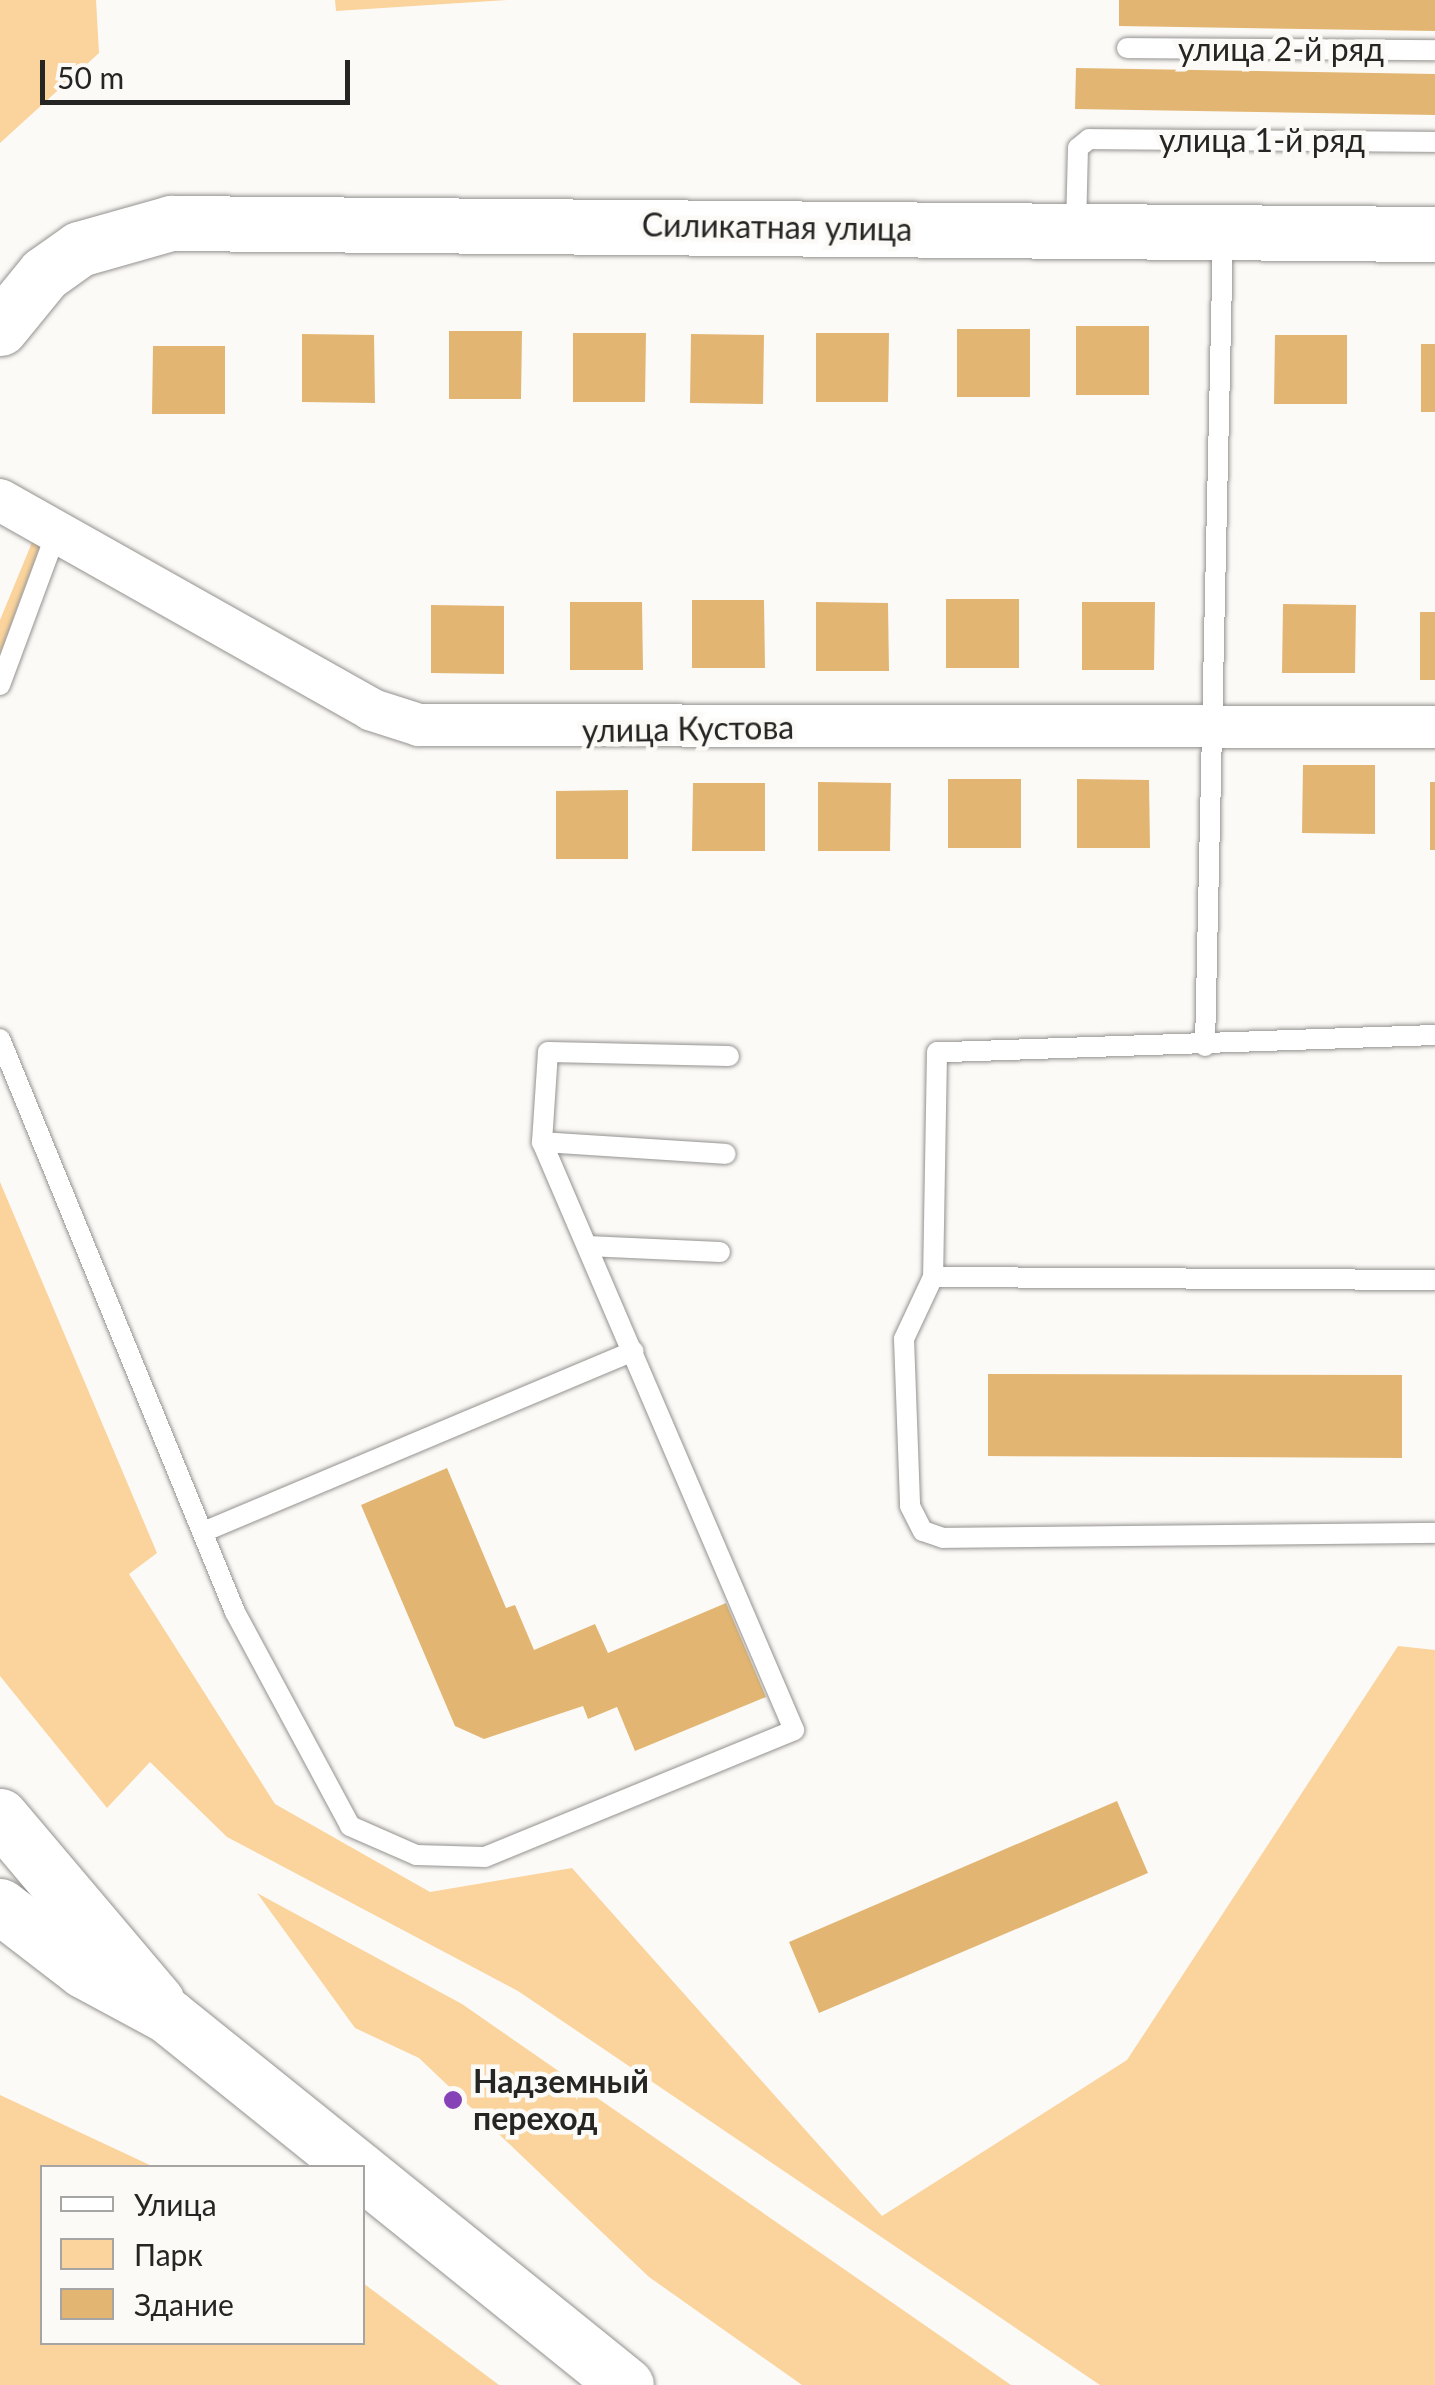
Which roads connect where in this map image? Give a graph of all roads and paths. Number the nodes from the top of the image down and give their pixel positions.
1 (1126, 48) dead end
2 (1435, 50) edge
3 (1435, 142) edge
4 (1076, 230) junction
5 (1223, 232) junction
6 (1435, 234) edge
7 (0, 328) edge
8 (0, 500) edge
9 (57, 531) junction
10 (0, 685) edge
11 (1216, 723) junction
12 (1435, 727) edge
13 (1435, 1034) edge
14 (0, 1039) edge
15 (1205, 1046) junction
16 (729, 1056) dead end
17 (542, 1142) junction
18 (726, 1154) dead end
19 (587, 1246) junction
20 (720, 1252) dead end
21 (933, 1277) junction
22 (1435, 1280) edge
23 (633, 1351) junction
24 (203, 1532) junction
25 (1435, 1533) edge
26 (0, 1816) edge
27 (0, 1906) edge
28 (168, 2016) junction
29 (352, 2165) edge
30 (365, 2174) edge
31 (626, 2385) edge

1 - 2 lane, улица 2-й ряд
3 - 4 lane, улица 1-й ряд
4 - 5 street, Силикатная улица
4 - 7 street, Силикатная улица
5 - 6 street, Силикатная улица
5 - 11 lane
8 - 9 street, улица Кустова
9 - 10 lane
9 - 11 street, улица Кустова
11 - 12 street, улица Кустова
11 - 15 lane
13 - 15 lane
14 - 24 lane
15 - 21 lane
16 - 17 lane
17 - 18 lane
17 - 19 lane
19 - 20 lane
19 - 23 lane
21 - 22 lane
21 - 25 lane
23 - 24 lane
23 - 24 lane
26 - 28 street
27 - 28 street
28 - 29 street
30 - 31 street

